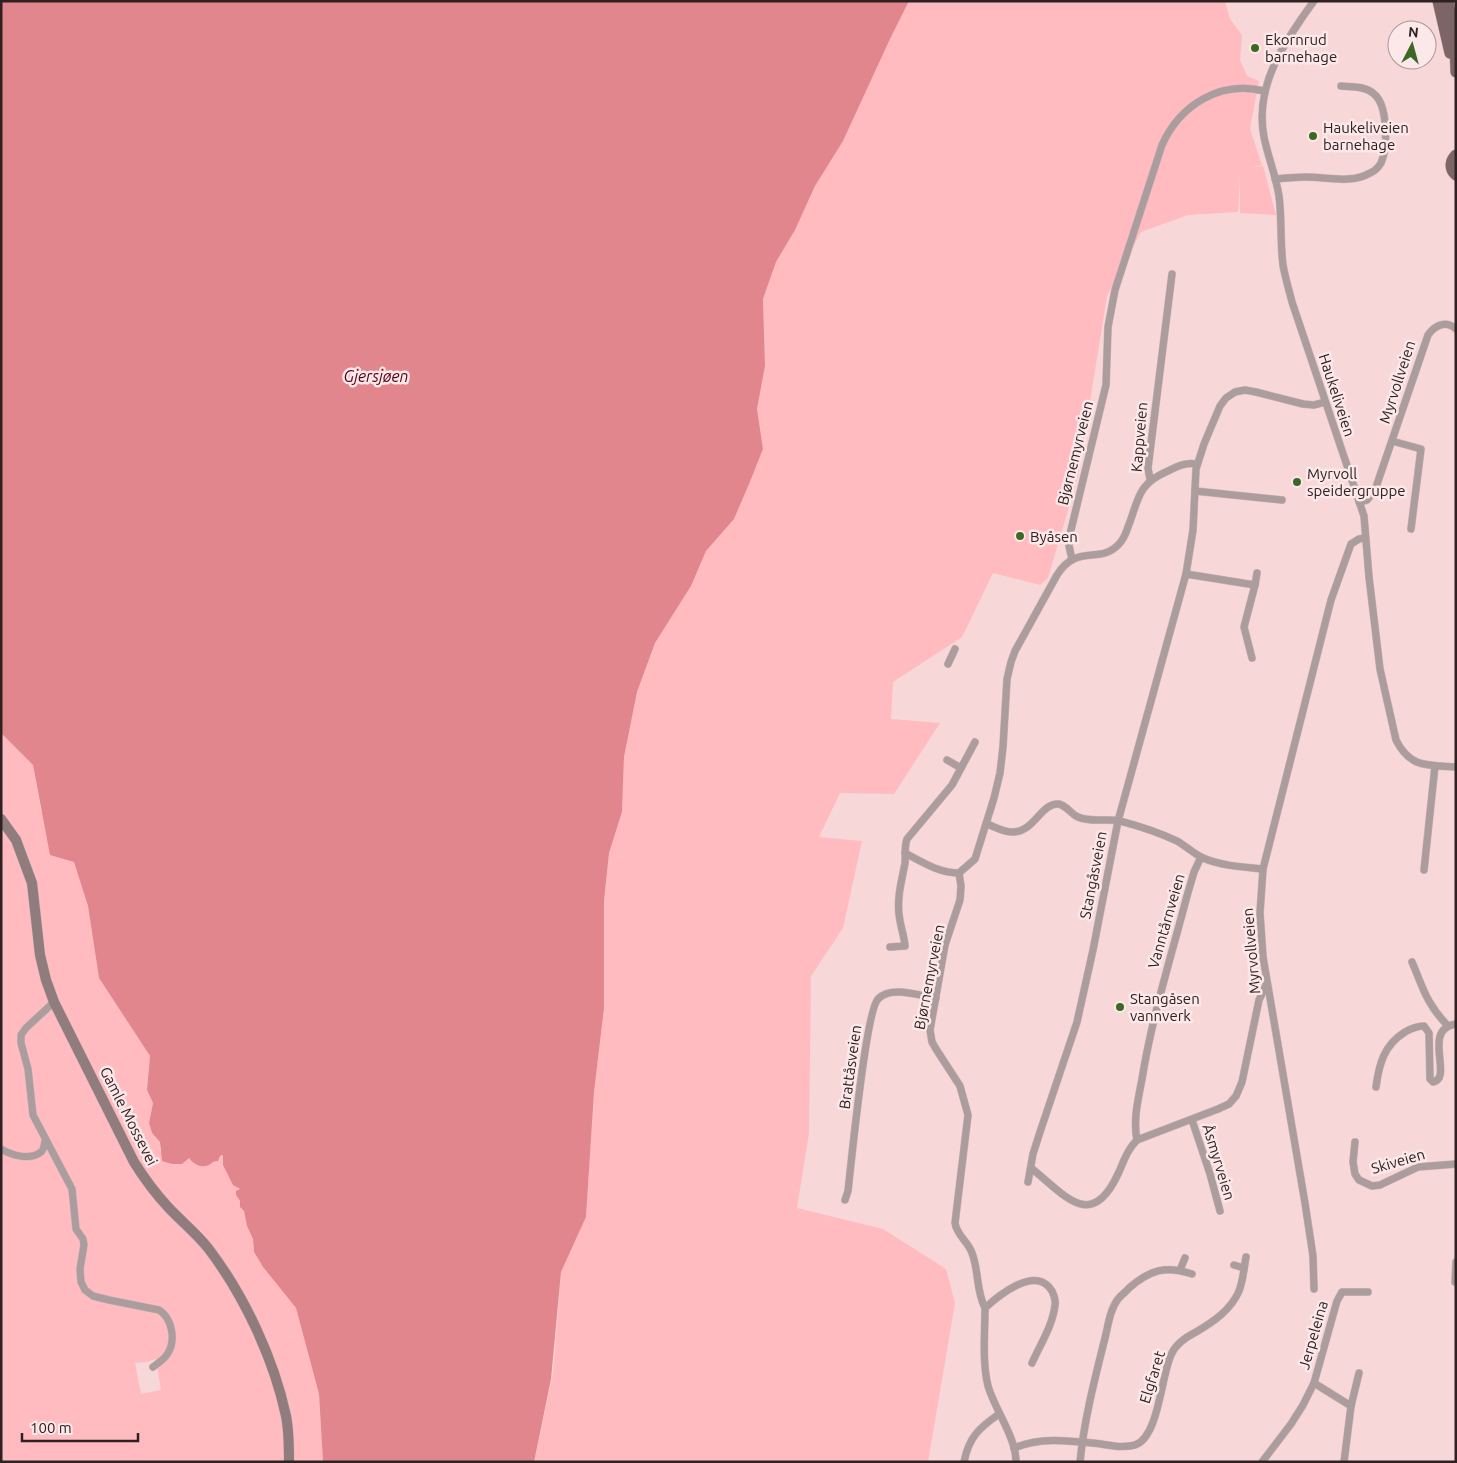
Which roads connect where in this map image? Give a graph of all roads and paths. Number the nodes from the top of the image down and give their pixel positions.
1 (1314, 1) edge
2 (1438, 1) edge
3 (1448, 1) edge
4 (1455, 69) edge
5 (1341, 86) dead end
6 (1264, 91) junction
7 (1456, 155) edge
8 (1456, 175) edge
9 (1275, 179) junction
10 (1172, 274) dead end
11 (1456, 329) edge
12 (1325, 402) junction
13 (1392, 441) junction
14 (1197, 464) junction
15 (1150, 479) junction
16 (1194, 491) junction
17 (1282, 500) dead end
18 (1359, 502) junction
19 (1411, 529) dead end
20 (1365, 538) junction
21 (1072, 559) junction
22 (1257, 573) dead end
23 (1186, 574) junction
24 (1254, 585) junction
25 (954, 649) dead end
26 (1252, 658) dead end
27 (948, 664) dead end
28 (975, 742) dead end
29 (947, 760) dead end
30 (1435, 766) junction
31 (1456, 767) edge
32 (961, 768) junction
33 (1, 819) edge
34 (1118, 821) junction
35 (986, 824) junction
36 (905, 853) junction
37 (1201, 857) junction
38 (1263, 869) junction
39 (1424, 870) dead end
40 (959, 873) junction
41 (890, 947) dead end
42 (1412, 962) dead end
43 (1266, 984) junction
44 (936, 998) junction
45 (54, 1002) junction
46 (1456, 1024) edge
47 (1448, 1026) junction
48 (1376, 1087) dead end
49 (1192, 1120) junction
50 (1137, 1140) junction
51 (46, 1141) junction
52 (1355, 1142) dead end
53 (1, 1149) edge
54 (1456, 1164) edge
55 (1031, 1168) junction
56 (1028, 1182) dead end
57 (845, 1200) dead end
58 (1220, 1212) dead end
59 (1246, 1257) dead end
60 (1185, 1258) dead end
61 (1456, 1262) edge
62 (1234, 1266) dead end
63 (1244, 1268) junction
64 (1180, 1270) junction
65 (1192, 1274) dead end
66 (1455, 1282) edge
67 (1314, 1289) dead end
68 (1368, 1292) dead end
69 (985, 1308) junction
70 (1032, 1363) dead end
71 (153, 1367) dead end
72 (1359, 1373) dead end
73 (1314, 1382) junction
74 (1351, 1406) junction
75 (999, 1414) junction
76 (1082, 1442) junction
77 (1014, 1448) junction
78 (290, 1462) edge
79 (964, 1462) edge
80 (1016, 1462) edge
81 (1080, 1462) edge
82 (1262, 1462) edge
83 (1344, 1462) edge

1 - 6 street, Haukeliveien
2 - 4 main road
3 - 4 main road
5 - 9 street
6 - 9 street, Haukeliveien
6 - 21 street, Bjørnemyrveien
7 - 8 main road
9 - 12 street, Haukeliveien
10 - 15 street, Kappveien
11 - 13 street, Myrvollveien
12 - 14 street, Stangåsveien
12 - 18 street, Haukeliveien
13 - 18 street, Myrvollveien
13 - 19 street, Myrvollveien
14 - 15 street
14 - 16 street, Stangåsveien
15 - 21 street, Kappveien
16 - 17 street
16 - 23 street, Stangåsveien
18 - 20 street, Haukeliveien
20 - 30 street, Haukeliveien
20 - 38 street, Myrvollveien
21 - 35 street
22 - 24 street
23 - 24 street
23 - 34 street, Stangåsveien
24 - 26 street
25 - 27 street
28 - 32 street, Bjørnemyrveien
29 - 32 street
30 - 31 street, Haukeliveien
30 - 39 street
32 - 36 street, Bjørnemyrveien
33 - 45 main road, Gamle Mossevei
34 - 35 street
34 - 37 street
34 - 55 street, Stangåsveien
35 - 40 street
36 - 40 street
36 - 41 street, Bjørnemyrveien
37 - 38 street
37 - 50 street, Vanntårnveien
38 - 43 street, Myrvollveien
40 - 44 street, Bjørnemyrveien
42 - 47 street
43 - 49 street, Åsmyrveien
43 - 67 street, Myrvollveien
44 - 57 street, Brattåsveien
44 - 69 street, Bjørnemyrveien
45 - 51 street
45 - 78 main road, Gamle Mossevei
46 - 47 street
47 - 48 street
49 - 50 street, Åsmyrveien
49 - 58 street, Åsmyrveien
50 - 55 street
51 - 53 street
51 - 71 street
52 - 54 street, Skiveien
55 - 56 street, Stangåsveien
59 - 63 street, Elgfaret
60 - 64 street
61 - 66 street
62 - 63 street
63 - 76 street, Elgfaret
64 - 65 street
64 - 76 street
68 - 73 street, Jerpeleina
69 - 70 street
69 - 75 street, Bjørnemyrveien
72 - 74 street
73 - 74 street, Jerpeleina
73 - 82 street, Jerpeleina
74 - 83 street
75 - 77 street, Bjørnemyrveien
75 - 79 street
76 - 77 street, Elgfaret
76 - 81 street
77 - 80 street, Bjørnemyrveien

